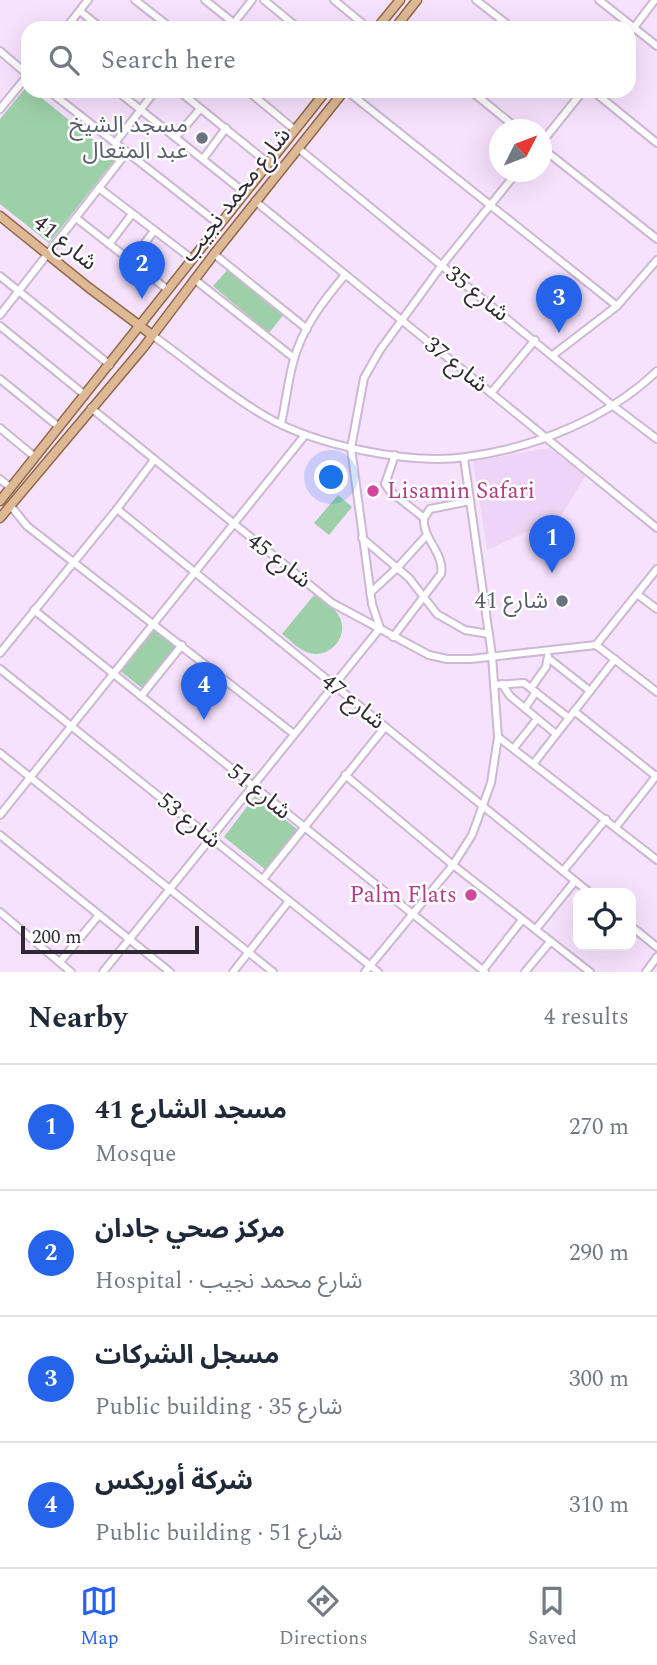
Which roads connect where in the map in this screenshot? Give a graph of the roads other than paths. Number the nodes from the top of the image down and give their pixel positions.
1 (88, 0) edge
2 (135, 0) edge
3 (205, 0) edge
4 (252, 0) edge
5 (264, 0) edge
6 (334, 0) edge
7 (400, 0) edge
8 (417, 0) edge
9 (476, 0) edge
10 (599, 0) edge
11 (655, 0) edge
12 (80, 11) junction
13 (288, 20) edge
14 (72, 21) edge
15 (92, 21) edge
16 (162, 21) edge
17 (229, 21) edge
18 (238, 21) edge
19 (360, 21) edge
20 (383, 21) edge
21 (400, 21) edge
22 (503, 21) edge
23 (625, 21) edge
24 (636, 25) edge
25 (636, 30) edge
26 (657, 46) edge
27 (0, 51) edge
28 (21, 69) edge
29 (21, 83) edge
30 (58, 98) edge
31 (126, 98) edge
32 (149, 98) edge
33 (188, 98) edge
34 (256, 98) edge
35 (319, 98) edge
36 (340, 98) edge
37 (355, 98) edge
38 (480, 98) edge
39 (577, 98) edge
40 (602, 98) edge
41 (1, 107) edge
42 (200, 108) junction
43 (140, 109) junction
44 (505, 119) edge
45 (226, 128) junction
46 (552, 129) edge
47 (295, 130) junction
48 (176, 138) junction
49 (115, 143) junction
50 (657, 143) edge
51 (298, 148) junction
52 (127, 152) junction
53 (552, 157) edge
54 (203, 159) junction
55 (268, 163) junction
56 (508, 182) edge
57 (99, 188) junction
58 (244, 193) junction
59 (255, 201) junction
60 (489, 204) junction
61 (132, 214) junction
62 (0, 216) edge
63 (76, 218) junction
64 (220, 225) junction
65 (154, 231) junction
66 (657, 239) edge
67 (110, 243) junction
68 (214, 254) junction
69 (48, 255) junction
70 (192, 259) junction
71 (132, 260) junction
72 (657, 260) edge
73 (442, 265) junction
74 (345, 275) junction
75 (0, 276) edge
76 (194, 279) junction
77 (168, 290) junction
78 (19, 292) junction
79 (617, 306) junction
80 (0, 315) edge
81 (401, 321) junction
82 (139, 326) junction
83 (0, 327) edge
84 (307, 329) junction
85 (152, 335) junction
86 (535, 340) junction
87 (553, 355) junction
88 (294, 358) junction
89 (110, 365) junction
90 (657, 371) edge
91 (0, 379) edge
92 (491, 393) junction
93 (85, 395) junction
94 (612, 405) junction
95 (90, 408) junction
96 (281, 424) junction
97 (59, 427) junction
98 (0, 428) edge
99 (304, 435) junction
100 (545, 438) junction
101 (657, 439) edge
102 (351, 448) junction
103 (395, 455) junction
104 (35, 457) junction
105 (464, 458) junction
106 (154, 460) junction
107 (0, 479) edge
108 (11, 488) junction
109 (0, 501) edge
110 (470, 501) junction
111 (10, 505) junction
112 (117, 509) junction
113 (424, 517) junction
114 (0, 518) edge
115 (233, 525) junction
116 (657, 528) edge
117 (426, 536) junction
118 (362, 538) junction
119 (74, 562) junction
120 (398, 567) junction
121 (657, 569) edge
122 (194, 572) junction
123 (370, 593) junction
124 (637, 594) junction
125 (425, 597) junction
126 (657, 609) edge
127 (34, 610) junction
128 (154, 624) junction
129 (380, 628) junction
130 (489, 634) junction
131 (393, 637) junction
132 (182, 645) junction
133 (596, 645) junction
134 (0, 653) edge
135 (547, 654) junction
136 (492, 656) junction
137 (615, 659) junction
138 (0, 669) edge
139 (113, 674) junction
140 (498, 684) junction
141 (334, 685) junction
142 (533, 690) junction
143 (590, 691) junction
144 (657, 692) edge
145 (141, 696) junction
146 (525, 708) junction
147 (574, 711) junction
148 (569, 718) junction
149 (537, 719) junction
150 (72, 726) junction
151 (385, 727) junction
152 (293, 734) junction
153 (556, 734) junction
154 (498, 737) junction
155 (514, 748) junction
156 (0, 753) edge
157 (534, 763) junction
158 (345, 775) junction
159 (657, 776) edge
160 (30, 777) junction
161 (251, 787) junction
162 (483, 808) junction
163 (0, 815) edge
164 (606, 819) junction
165 (616, 827) junction
166 (303, 828) junction
167 (0, 835) edge
168 (211, 838) junction
169 (657, 860) edge
170 (453, 864) junction
171 (563, 871) junction
172 (262, 879) junction
173 (575, 881) junction
174 (584, 888) edge
175 (170, 889) junction
176 (289, 901) junction
177 (0, 912) edge
178 (99, 915) junction
179 (413, 915) junction
180 (522, 920) junction
181 (536, 929) junction
182 (636, 930) edge
183 (129, 939) junction
184 (550, 942) junction
185 (657, 947) edge
186 (249, 953) junction
187 (657, 957) edge
188 (60, 962) junction
189 (370, 966) junction
190 (484, 971) edge
191 (71, 972) edge
192 (103, 972) edge
193 (170, 972) edge
194 (233, 972) edge
195 (273, 972) edge
196 (365, 972) edge
197 (378, 972) edge
198 (525, 972) edge
199 (590, 972) edge
200 (646, 972) edge

1 - 12 street
2 - 16 street
3 - 17 street
4 - 18 street
5 - 13 street
6 - 19 street
7 - 20 main road
8 - 21 main road
9 - 22 street
10 - 23 street
11 - 24 street
12 - 14 street
12 - 15 street
25 - 26 street
27 - 28 street
29 - 41 street
30 - 49 street
31 - 43 street
32 - 43 street
33 - 42 street
34 - 47 street
35 - 47 main road, شارع محمد نجيب
36 - 51 main road, شارع محمد نجيب
37 - 60 street
38 - 44 street
39 - 46 street
40 - 50 street
42 - 45 street
42 - 48 street
43 - 48 street
43 - 49 street
45 - 54 street
45 - 55 street
47 - 55 main road, شارع محمد نجيب
48 - 54 street
49 - 52 street
51 - 59 main road, شارع محمد نجيب
51 - 73 street, شارع 35
52 - 57 street
52 - 64 street
53 - 66 street
54 - 58 street
55 - 58 main road, شارع محمد نجيب
56 - 60 street
57 - 61 street
57 - 63 street
58 - 64 main road, شارع محمد نجيب
59 - 68 main road, شارع محمد نجيب
59 - 74 street, شارع 37
60 - 73 street
60 - 79 street
61 - 65 street
61 - 67 street
62 - 69 main road, شارع 41
63 - 67 street
63 - 69 street
64 - 70 main road, شارع محمد نجيب
65 - 70 street
65 - 71 street
67 - 71 street
68 - 76 main road, شارع محمد نجيب
68 - 84 street
69 - 78 street
69 - 82 main road, شارع 41
70 - 77 main road, شارع محمد نجيب
71 - 77 street
72 - 79 street
73 - 81 street
73 - 86 street, شارع 35
74 - 81 street, شارع 37
74 - 84 street
75 - 78 street
76 - 85 main road, شارع محمد نجيب
76 - 88 street
77 - 82 main road, شارع محمد نجيب
78 - 80 street
78 - 89 street
79 - 87 street
81 - 92 street, شارع 37
81 - 102 street
82 - 85 main road, شارع 41
82 - 89 main road, شارع محمد نجيب
83 - 93 street
84 - 88 street
85 - 95 main road, شارع محمد نجيب
85 - 96 street
86 - 87 street, شارع 35
86 - 92 street
87 - 94 street, شارع 35
88 - 96 street
89 - 93 main road, شارع محمد نجيب
90 - 94 street
91 - 97 street
92 - 100 street, شارع 37
93 - 97 main road, شارع محمد نجيب
94 - 100 street
94 - 101 street, شارع 35
95 - 106 street, شارع 45
95 - 111 main road, شارع محمد نجيب
96 - 99 street
97 - 104 main road, شارع محمد نجيب
98 - 104 street
99 - 102 street
99 - 115 street
100 - 105 street
100 - 116 street, شارع 37
102 - 103 street
102 - 118 street
103 - 105 street
103 - 113 street
104 - 108 main road, شارع محمد نجيب
105 - 110 street
106 - 112 street
106 - 115 street, شارع 45
107 - 108 street
108 - 109 main road, شارع محمد نجيب
110 - 113 street
110 - 130 street
111 - 114 main road, شارع محمد نجيب
111 - 119 street
112 - 119 street
112 - 122 street, شارع 47
113 - 117 street
115 - 122 street
115 - 129 street, شارع 45
117 - 120 street
117 - 125 street
118 - 120 street
118 - 123 street
119 - 127 street
119 - 128 street
120 - 123 street
120 - 125 street
121 - 124 street
122 - 128 street
122 - 141 street, شارع 47
123 - 129 street
124 - 126 street
124 - 133 street
125 - 130 street
125 - 131 street
127 - 134 street
127 - 139 street, شارع 51
128 - 132 street
128 - 139 street
129 - 131 street, شارع 45
129 - 141 street
130 - 136 street
131 - 136 street, شارع 45
132 - 145 street
132 - 152 street
133 - 135 street, شارع 45
133 - 137 street
135 - 136 street, شارع 45
135 - 142 street
135 - 143 street
136 - 140 street
137 - 143 street
137 - 144 street
138 - 150 street, شارع 53
139 - 145 street, شارع 51
139 - 150 street
140 - 142 street
140 - 146 street
140 - 154 street
141 - 151 street, شارع 47
141 - 152 street
142 - 146 street
142 - 148 street
143 - 147 street
145 - 161 street, شارع 51
146 - 149 street
147 - 148 street
147 - 159 street
148 - 153 street
149 - 153 street
149 - 155 street
150 - 160 street
150 - 168 street, شارع 53
151 - 158 street
151 - 162 street, شارع 47
152 - 161 street
153 - 157 street
154 - 155 street
154 - 162 street
155 - 157 street
156 - 160 street
157 - 164 street
158 - 166 street
158 - 170 street
159 - 165 street
160 - 163 street
160 - 175 street
161 - 166 street, شارع 51
161 - 168 street
162 - 170 street
162 - 171 street, شارع 47
164 - 165 street
164 - 171 street
165 - 169 street
166 - 172 street
166 - 179 street, شارع 51
167 - 178 street
168 - 172 street, شارع 53
168 - 175 street
170 - 179 street
170 - 180 street
171 - 173 street, شارع 47
172 - 176 street, شارع 53
173 - 174 street, شارع 47
173 - 181 street
175 - 183 street
175 - 186 street
176 - 186 street
176 - 189 street, شارع 53
177 - 188 street
178 - 183 street
178 - 188 street
179 - 189 street
179 - 190 street, شارع 51
180 - 181 street
180 - 190 street
181 - 184 street
182 - 185 street
183 - 192 street
183 - 193 street
184 - 198 street
184 - 199 street
186 - 194 street
186 - 195 street
187 - 200 street
188 - 191 street
189 - 196 street
189 - 197 street, شارع 53

